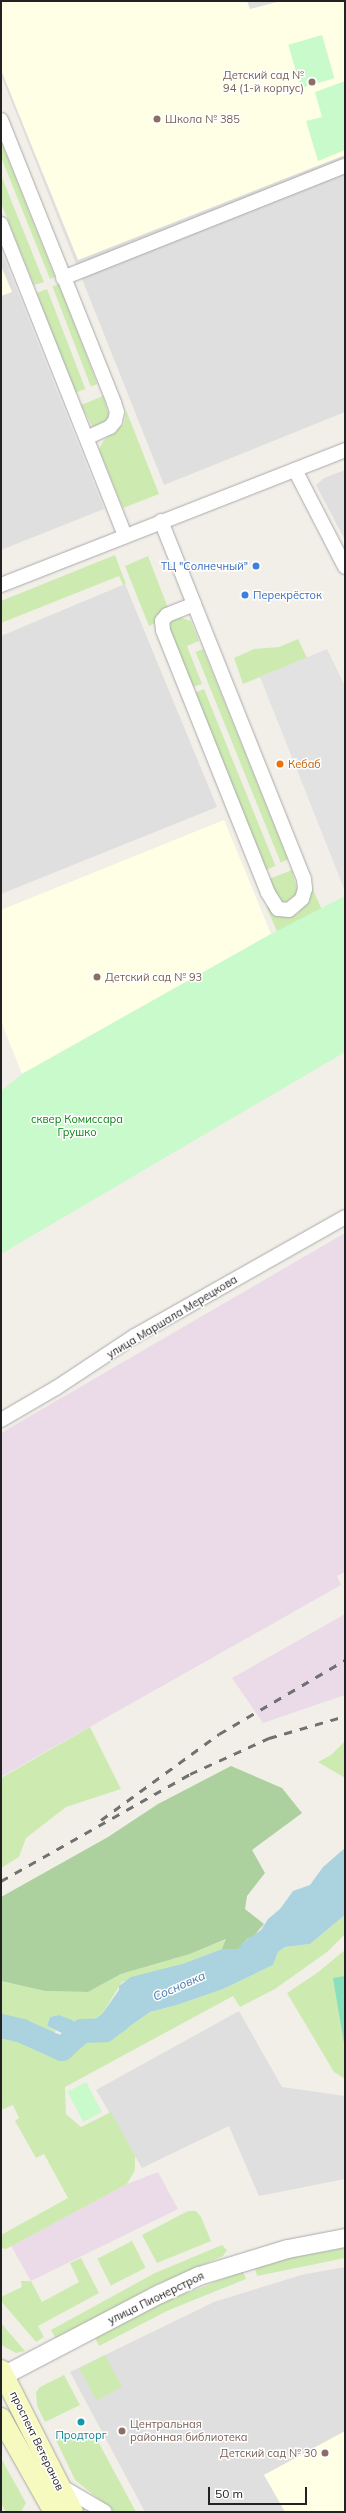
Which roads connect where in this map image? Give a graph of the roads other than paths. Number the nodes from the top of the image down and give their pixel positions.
1 (1, 120) edge
2 (345, 166) edge
3 (1, 224) edge
4 (64, 278) junction
5 (86, 438) junction
6 (345, 450) edge
7 (295, 470) junction
8 (161, 521) junction
9 (125, 536) junction
10 (345, 567) edge
11 (1, 585) edge
12 (194, 604) junction
13 (345, 1217) edge
14 (1, 1420) edge
15 (345, 2238) edge
16 (2, 2374) edge
17 (1, 2418) edge
18 (58, 2485) junction
19 (54, 2512) edge
20 (73, 2512) edge
21 (105, 2512) edge

1 - 4 street
2 - 4 street
3 - 5 street
4 - 5 street
5 - 9 street
6 - 7 street
7 - 8 street
7 - 10 street
8 - 9 street
8 - 12 street
9 - 11 street
12 - 12 street
13 - 14 street, улица Маршала Мерецкова
15 - 16 street, улица Пионерстроя
16 - 18 main road, проспект Ветеранов
17 - 19 main road, проспект Ветеранов
18 - 20 main road, проспект Ветеранов
18 - 21 street

